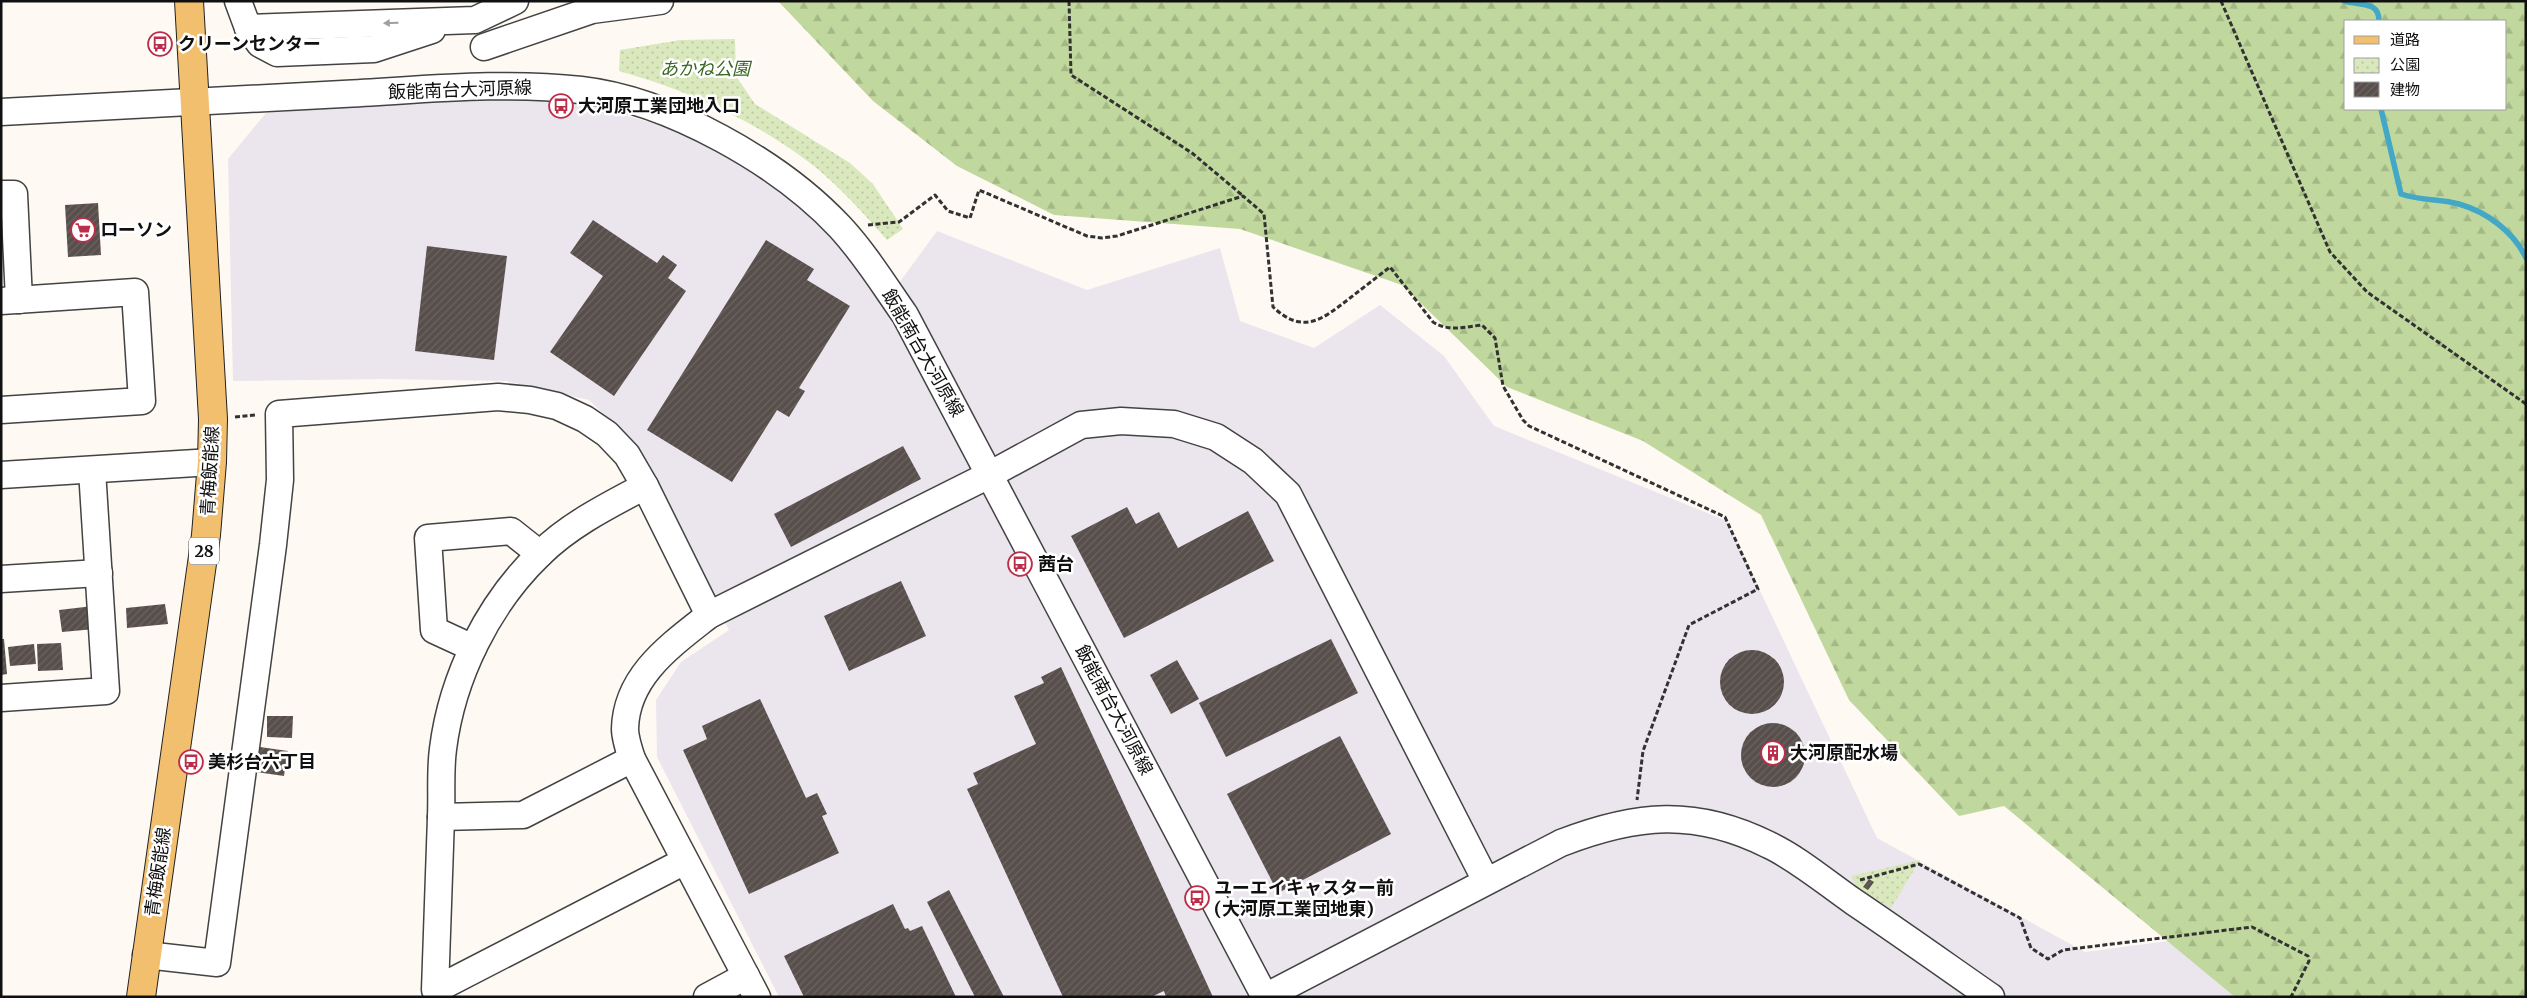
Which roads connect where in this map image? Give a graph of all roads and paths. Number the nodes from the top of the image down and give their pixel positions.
1 (189, 1) edge
2 (238, 1) edge
3 (515, 1) edge
4 (660, 1) edge
5 (1069, 1) edge
6 (2221, 1) edge
7 (469, 20) junction
8 (484, 47) junction
9 (490, 87) junction
10 (196, 102) junction
11 (1, 112) edge
12 (1, 194) edge
13 (1243, 196) junction
14 (899, 222) dead end
15 (10, 301) edge
16 (2526, 404) edge
17 (1, 410) edge
18 (279, 414) junction
19 (213, 419) junction
20 (212, 462) junction
21 (92, 470) junction
22 (991, 474) junction
23 (1, 475) edge
24 (645, 486) junction
25 (540, 554) junction
26 (99, 573) junction
27 (1, 579) edge
28 (709, 615) junction
29 (473, 648) junction
30 (1, 698) edge
31 (632, 759) junction
32 (441, 817) junction
33 (1635, 820) junction
34 (685, 860) junction
35 (1486, 882) junction
36 (1833, 887) junction
37 (146, 955) junction
38 (752, 986) edge
39 (433, 993) edge
40 (141, 997) edge
41 (707, 997) edge
42 (1265, 997) edge
43 (1991, 997) edge
44 (2291, 997) edge

1 - 10 main road, 青梅飯能線 / 28
7 -> 2 street
3 - 7 street
4 - 8 street
5 - 13 path
6 - 16 path
7 - 8 street
8 - 9 street
9 - 10 street, 飯能南台大河原線
9 - 22 street, 飯能南台大河原線
10 - 11 street, 飯能南台大河原線
10 - 19 main road, 青梅飯能線 / 28
12 - 15 street
13 - 14 path
13 - 33 path
15 - 17 street
18 - 19 path
18 - 24 street
18 - 37 street
19 - 20 main road, 青梅飯能線 / 28
20 - 21 street
20 - 37 main road, 青梅飯能線 / 28
21 - 23 street
21 - 26 street
22 - 28 street
22 - 35 street
22 - 42 street, 飯能南台大河原線
24 - 25 street
24 - 28 street
25 - 29 street
25 - 29 street
26 - 27 street
26 - 30 street
28 - 31 street
29 - 32 street
31 - 32 street
31 - 34 street
32 - 39 street
33 - 35 street
33 - 36 street
34 - 38 street
34 - 39 street
35 - 42 street
36 - 43 street
36 - 44 path
37 - 40 main road, 青梅飯能線 / 28
38 - 41 street

